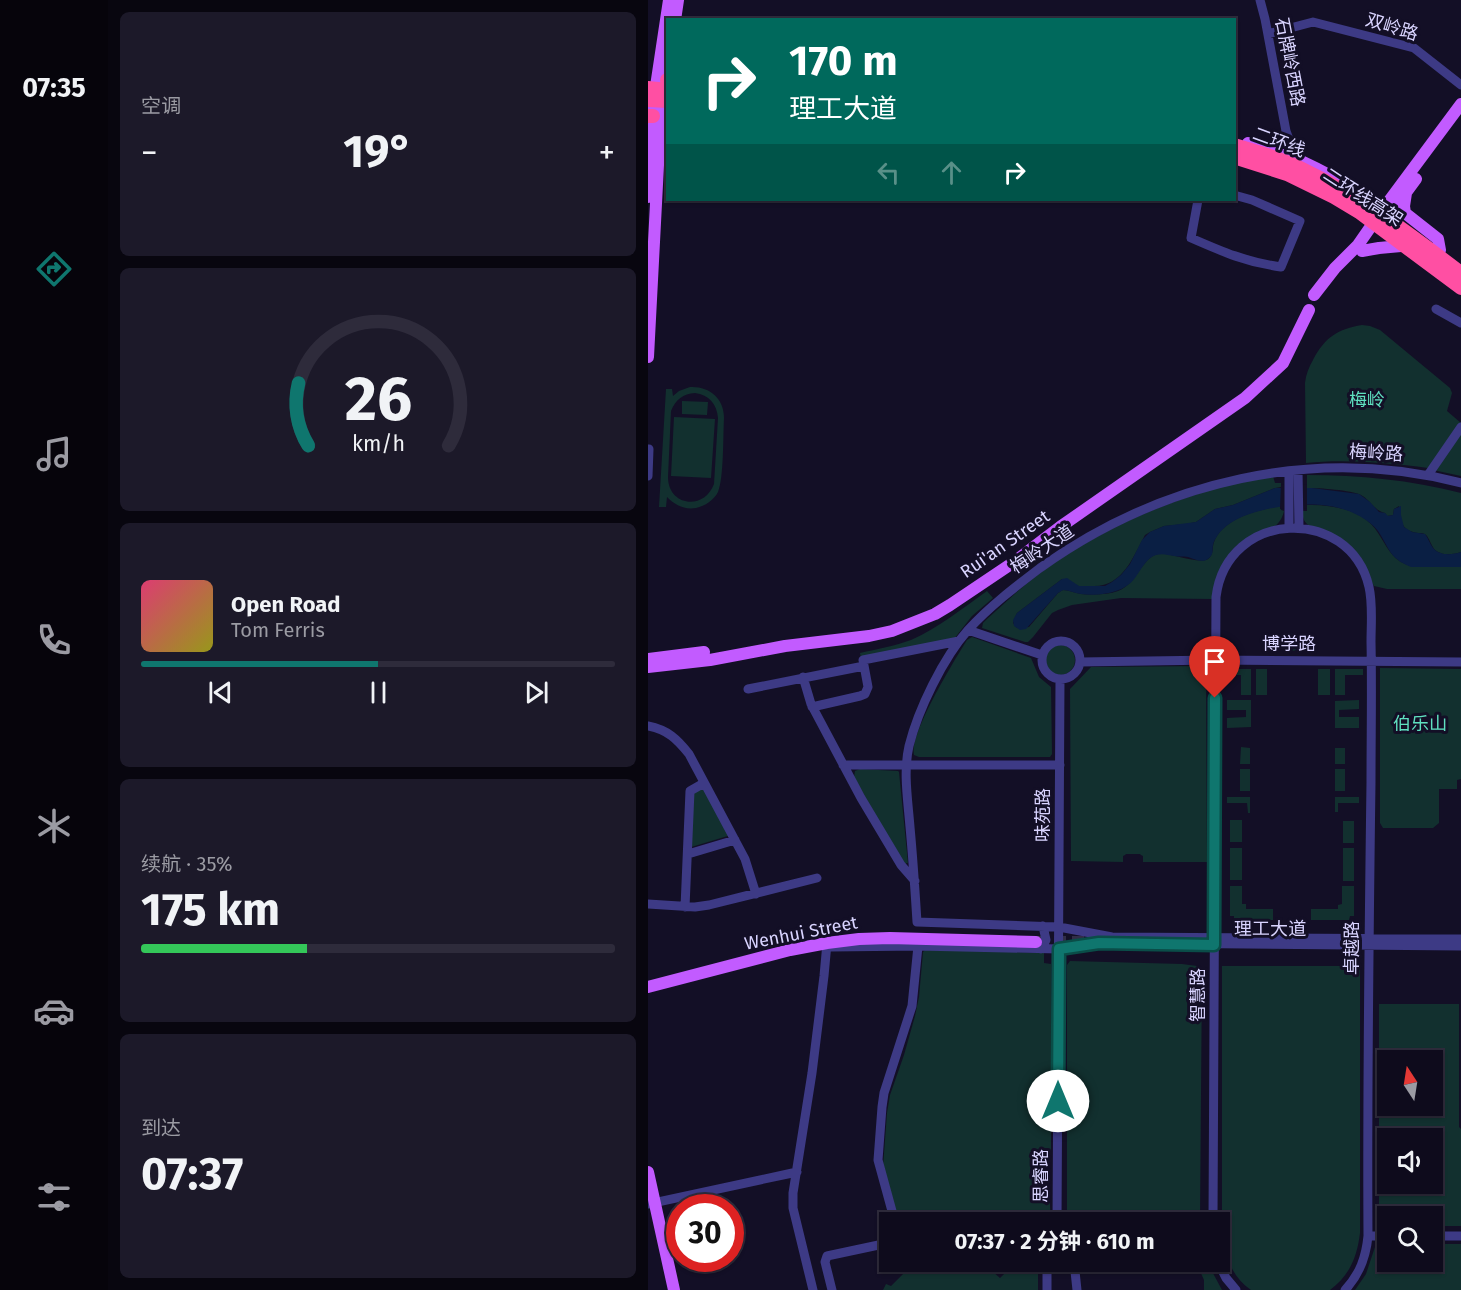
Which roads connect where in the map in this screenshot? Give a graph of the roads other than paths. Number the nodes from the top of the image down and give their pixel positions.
1 (669, 0) edge
2 (678, 0) edge
3 (1260, 0) edge
4 (675, 18) edge
5 (1268, 34) junction
6 (662, 39) junction
7 (648, 66) edge
8 (661, 81) edge
9 (1461, 85) edge
10 (1461, 104) edge
11 (656, 111) edge
12 (1461, 117) edge
13 (1286, 131) junction
14 (1236, 140) edge
15 (655, 146) junction
16 (1236, 146) edge
17 (1268, 148) junction
18 (1296, 159) junction
19 (1236, 161) edge
20 (1407, 191) junction
21 (1236, 196) edge
22 (648, 197) edge
23 (1198, 201) edge
24 (1386, 211) junction
25 (1379, 228) junction
26 (1401, 246) junction
27 (1440, 250) junction
28 (1362, 251) junction
29 (1461, 266) edge
30 (1461, 273) edge
31 (1461, 287) edge
32 (1436, 309) dead end
33 (1461, 323) edge
34 (648, 357) edge
35 (1461, 427) edge
36 (648, 449) edge
37 (1293, 470) junction
38 (1428, 475) junction
39 (648, 476) edge
40 (1461, 483) edge
41 (1294, 528) junction
42 (968, 630) junction
43 (959, 641) junction
44 (1042, 655) junction
45 (648, 659) edge
46 (1215, 660) junction
47 (1372, 661) junction
48 (1080, 662) junction
49 (1461, 662) edge
50 (864, 666) junction
51 (648, 667) edge
52 (803, 677) junction
53 (1060, 680) junction
54 (748, 689) dead end
55 (812, 707) junction
56 (648, 726) edge
57 (843, 765) junction
58 (906, 765) junction
59 (1060, 765) junction
60 (704, 783) junction
61 (735, 840) junction
62 (688, 854) junction
63 (817, 878) dead end
64 (915, 881) junction
65 (756, 894) junction
66 (648, 904) edge
67 (686, 907) junction
68 (917, 922) joint
69 (1059, 927) junction
70 (1039, 938) junction
71 (1461, 939) edge
72 (1214, 941) junction
73 (1369, 942) junction
74 (827, 945) junction
75 (918, 946) junction
76 (1461, 946) edge
77 (1059, 949) junction
78 (648, 979) edge
79 (648, 987) edge
80 (648, 1172) edge
81 (796, 1172) junction
82 (650, 1205) edge
83 (892, 1212) edge
84 (1057, 1212) edge
85 (1213, 1212) edge
86 (1368, 1236) junction
87 (1377, 1236) edge
88 (1443, 1236) edge
89 (1461, 1236) edge
90 (879, 1244) edge
91 (1047, 1272) edge
92 (1075, 1272) edge
93 (1223, 1272) edge
94 (666, 1290) edge
95 (674, 1290) edge
96 (813, 1290) edge
97 (832, 1290) edge
98 (1047, 1290) edge
99 (1077, 1290) edge
100 (1236, 1290) edge
101 (1345, 1290) edge

1 - 6 main road
2 - 4 main road
3 - 5 street, 石牌岭西路
5 - 9 street, 双岭路
5 - 13 street, 石牌岭西路
6 - 7 main road
6 - 8 main road
8 - 11 main road
10 - 24 main road
11 - 15 main road
12 - 20 main road
13 - 17 street
13 - 18 street, 石牌岭西路
14 - 17 main road
15 - 22 main road
15 - 34 main road
16 - 30 highway, 二环线, bridge
17 - 18 main road
18 - 24 main road
19 - 25 highway, 二环线高架, bridge
20 - 24 main road
20 - 27 main road
21 - 23 street
24 - 25 main road
24 - 27 main road
25 - 26 main road
25 - 28 main road
25 - 28 main road
25 - 31 highway, 二环线高架, bridge
26 - 28 main road
26 - 31 main road
27 - 29 main road
32 - 33 street
35 - 38 street
36 - 39 street
37 - 38 street, 梅岭路
37 - 41 street
37 - 42 street, 梅岭大道
38 - 40 street, 梅岭路
41 - 46 street
41 - 47 street
42 - 43 street, 梅岭大道
42 - 44 street
43 - 50 street
43 - 58 street, 梅岭大道
44 - 48 street
44 - 53 street
45 - 51 main road, Rui'an Street
46 - 47 street, 博学路
46 - 48 street, 博学路
46 - 72 street, 智慧路
47 - 49 street, 博学路
47 - 73 street, 卓越路
48 - 53 street
50 - 52 street
50 - 55 street
52 - 54 street
52 - 55 street
53 - 59 street, 味苑路
55 - 57 street
56 - 60 street
57 - 58 street
57 - 64 street
58 - 59 street
58 - 64 street, 梅岭大道
59 - 69 street, 味苑路
60 - 61 street
60 - 62 street
61 - 62 street
61 - 65 street
62 - 67 street
63 - 65 street
64 - 68 street, 梅岭大道
65 - 67 street
66 - 67 street
68 - 70 street, 理工大道
69 - 70 street, 理工大道
69 - 72 street, 理工大道
69 - 77 street, 味苑路
70 - 74 main road, Wenhui Street
70 - 75 street, 理工大道
70 - 77 street, 理工大道
70 - 78 main road, Wenhui Street
71 - 73 street, 理工大道
72 - 73 street, 理工大道
72 - 77 street, 理工大道
72 - 85 street, 智慧路
73 - 76 street, 理工大道
73 - 86 street, 卓越路
74 - 75 street, 理工大道
74 - 79 main road, Wenhui Street
74 - 81 street
75 - 83 street
77 - 84 street, 思睿路
80 - 82 main road
81 - 82 street
81 - 96 street
82 - 94 main road
82 - 95 main road
86 - 87 street
86 - 101 street
88 - 89 street
90 - 97 street
91 - 98 street
92 - 99 street
93 - 100 street

